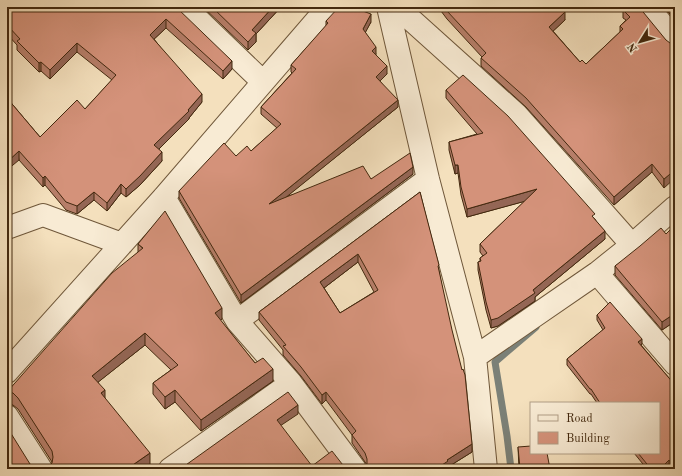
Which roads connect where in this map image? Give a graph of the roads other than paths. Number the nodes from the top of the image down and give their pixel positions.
1 (185, 7) edge
2 (328, 7) edge
3 (388, 7) edge
4 (397, 7) edge
5 (648, 7) edge
6 (675, 40) edge
7 (263, 82) junction
8 (428, 179) junction
9 (164, 197) junction
10 (675, 207) edge
11 (7, 228) edge
12 (122, 244) junction
13 (632, 245) junction
14 (598, 273) junction
15 (237, 321) junction
16 (475, 357) junction
17 (675, 364) edge
18 (7, 372) edge
19 (291, 383) junction
20 (7, 416) edge
21 (41, 469) edge
22 (170, 469) edge
23 (355, 469) edge
24 (486, 469) edge

1 - 7 street
2 - 7 street
3 - 8 street
4 - 13 street
5 - 6 street
7 - 9 street
8 - 15 street
8 - 16 street
9 - 12 street
9 - 15 street
10 - 13 street
11 - 12 street
12 - 18 street
13 - 14 street
14 - 16 street
14 - 17 street
15 - 19 street
16 - 24 street
19 - 22 street
19 - 23 street
20 - 21 street

